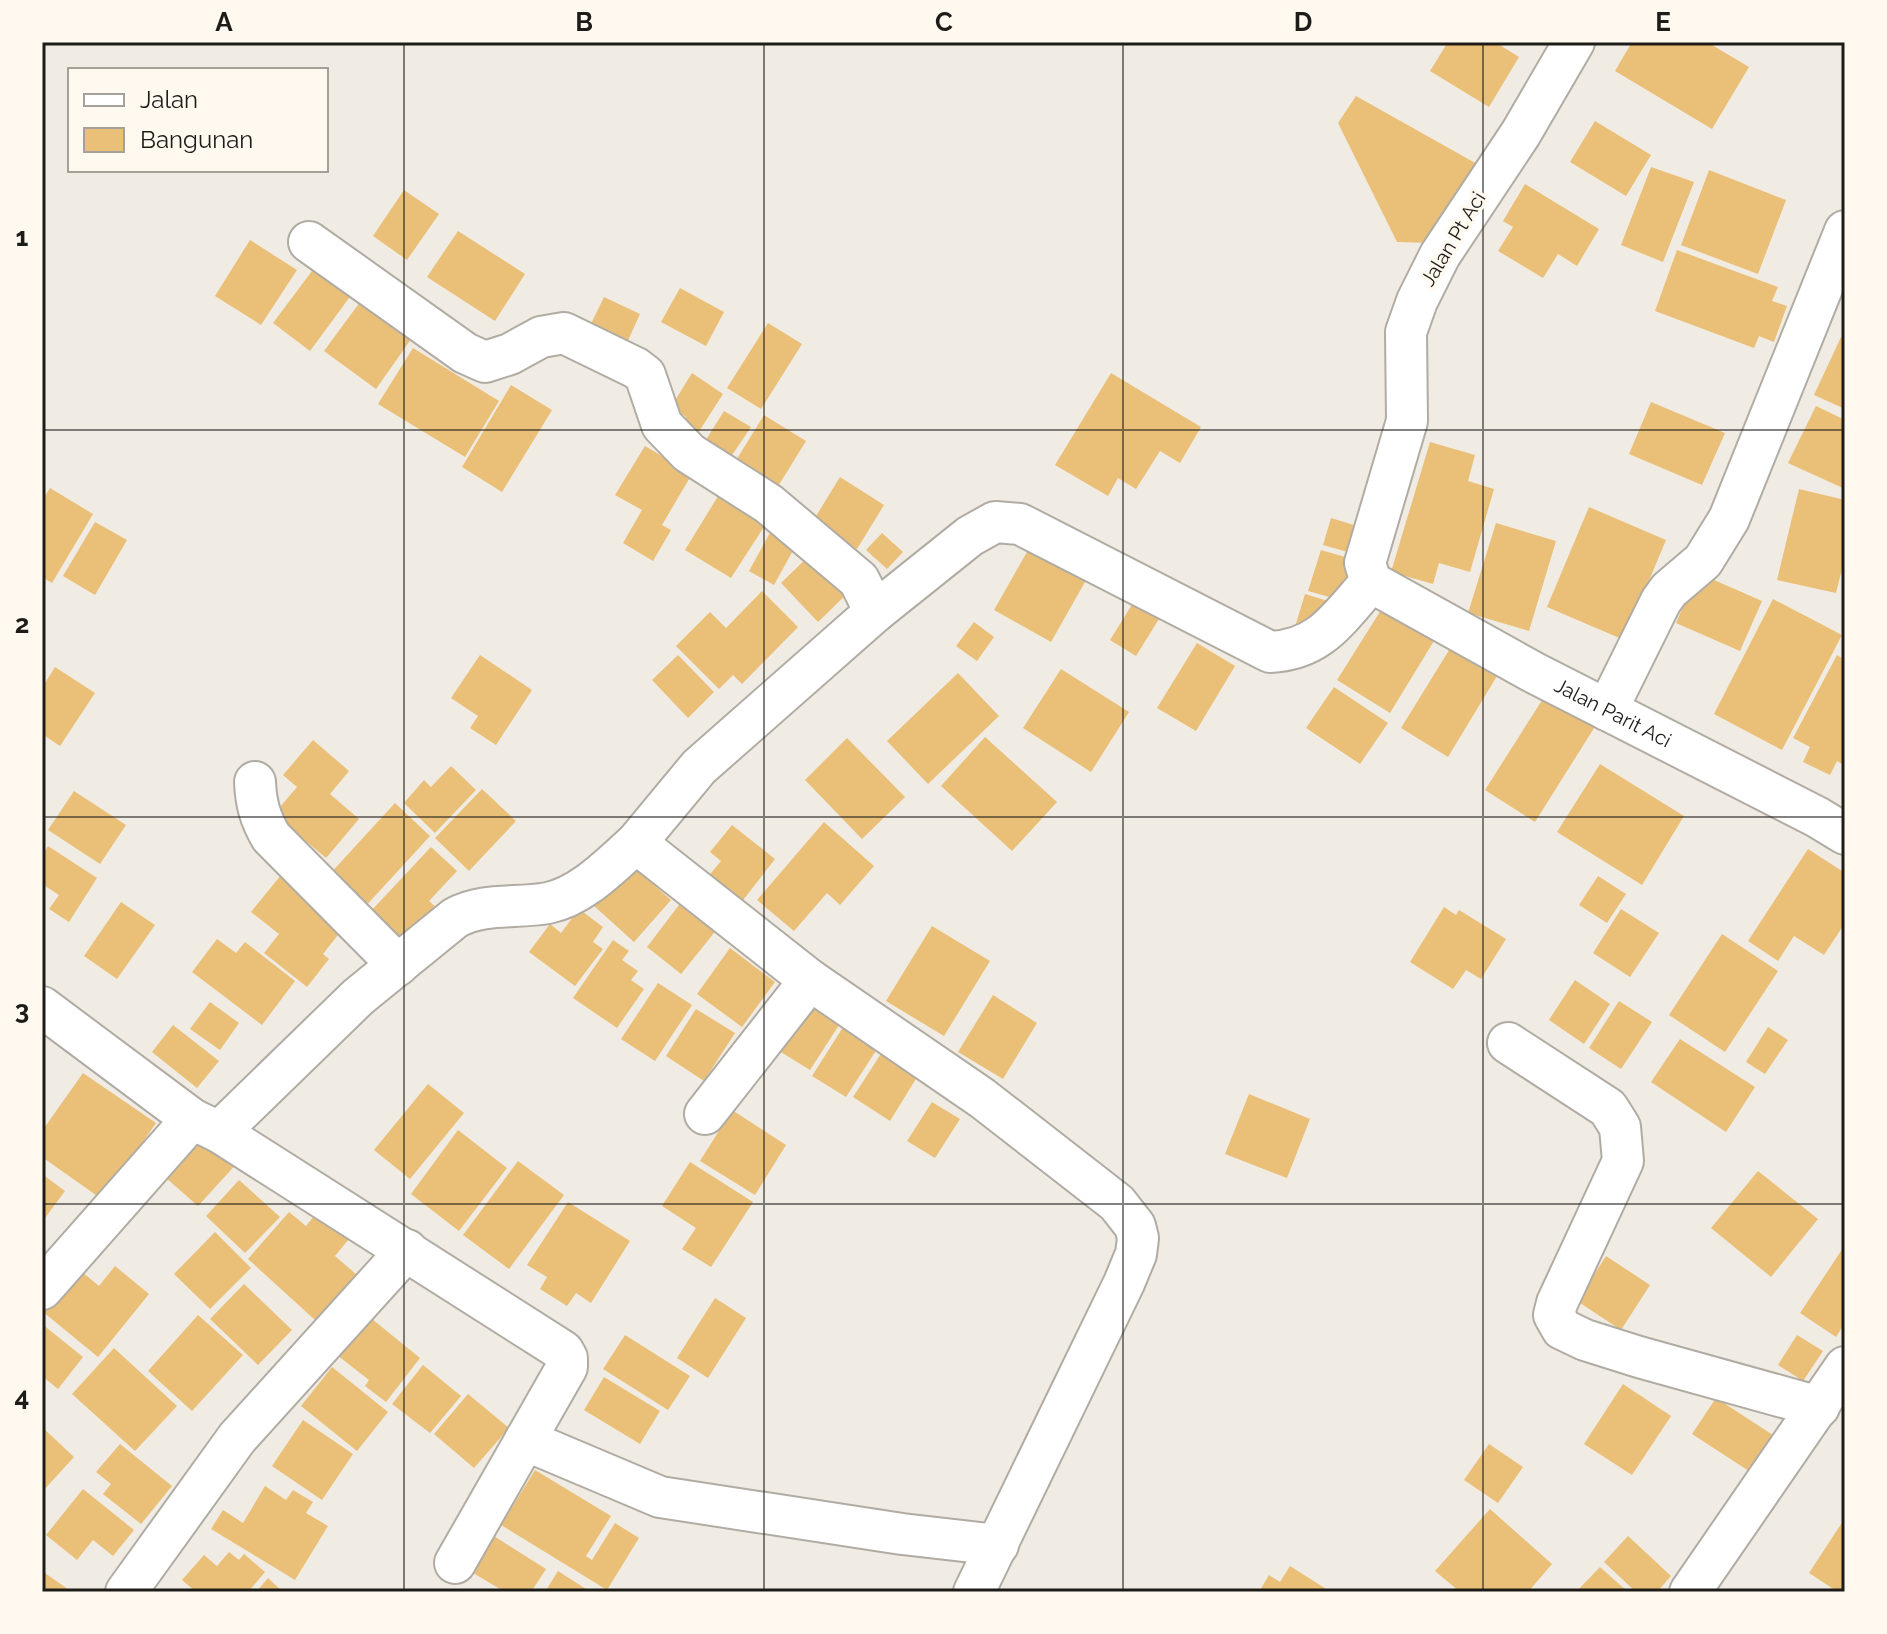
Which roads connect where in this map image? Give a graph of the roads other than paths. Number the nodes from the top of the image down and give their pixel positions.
1 (1574, 42) edge
2 (1845, 231) edge
3 (309, 242) dead end
4 (1377, 585) junction
5 (875, 612) junction
6 (1607, 710) junction
7 (255, 782) dead end
8 (1845, 834) edge
9 (636, 843) junction
10 (398, 965) junction
11 (810, 980) junction
12 (42, 1007) edge
13 (1508, 1043) dead end
14 (705, 1114) dead end
15 (205, 1125) junction
16 (407, 1250) junction
17 (42, 1289) edge
18 (1845, 1367) edge
19 (1819, 1407) junction
20 (525, 1440) junction
21 (998, 1545) junction
22 (455, 1563) dead end
23 (126, 1592) edge
24 (974, 1592) edge
25 (1690, 1592) edge

1 - 4 street, Jalan Pt Aci
2 - 6 street
3 - 5 street
4 - 5 street
4 - 6 street, Jalan Parit Aci
5 - 9 street
6 - 8 street, Jalan Parit Aci
7 - 10 street
9 - 10 street
9 - 11 street
10 - 15 street
11 - 14 street
11 - 21 street
12 - 15 street
13 - 19 street
15 - 16 street
15 - 17 street
16 - 20 street
16 - 23 street
18 - 19 street
19 - 25 street
20 - 21 street
20 - 22 street
21 - 24 street

